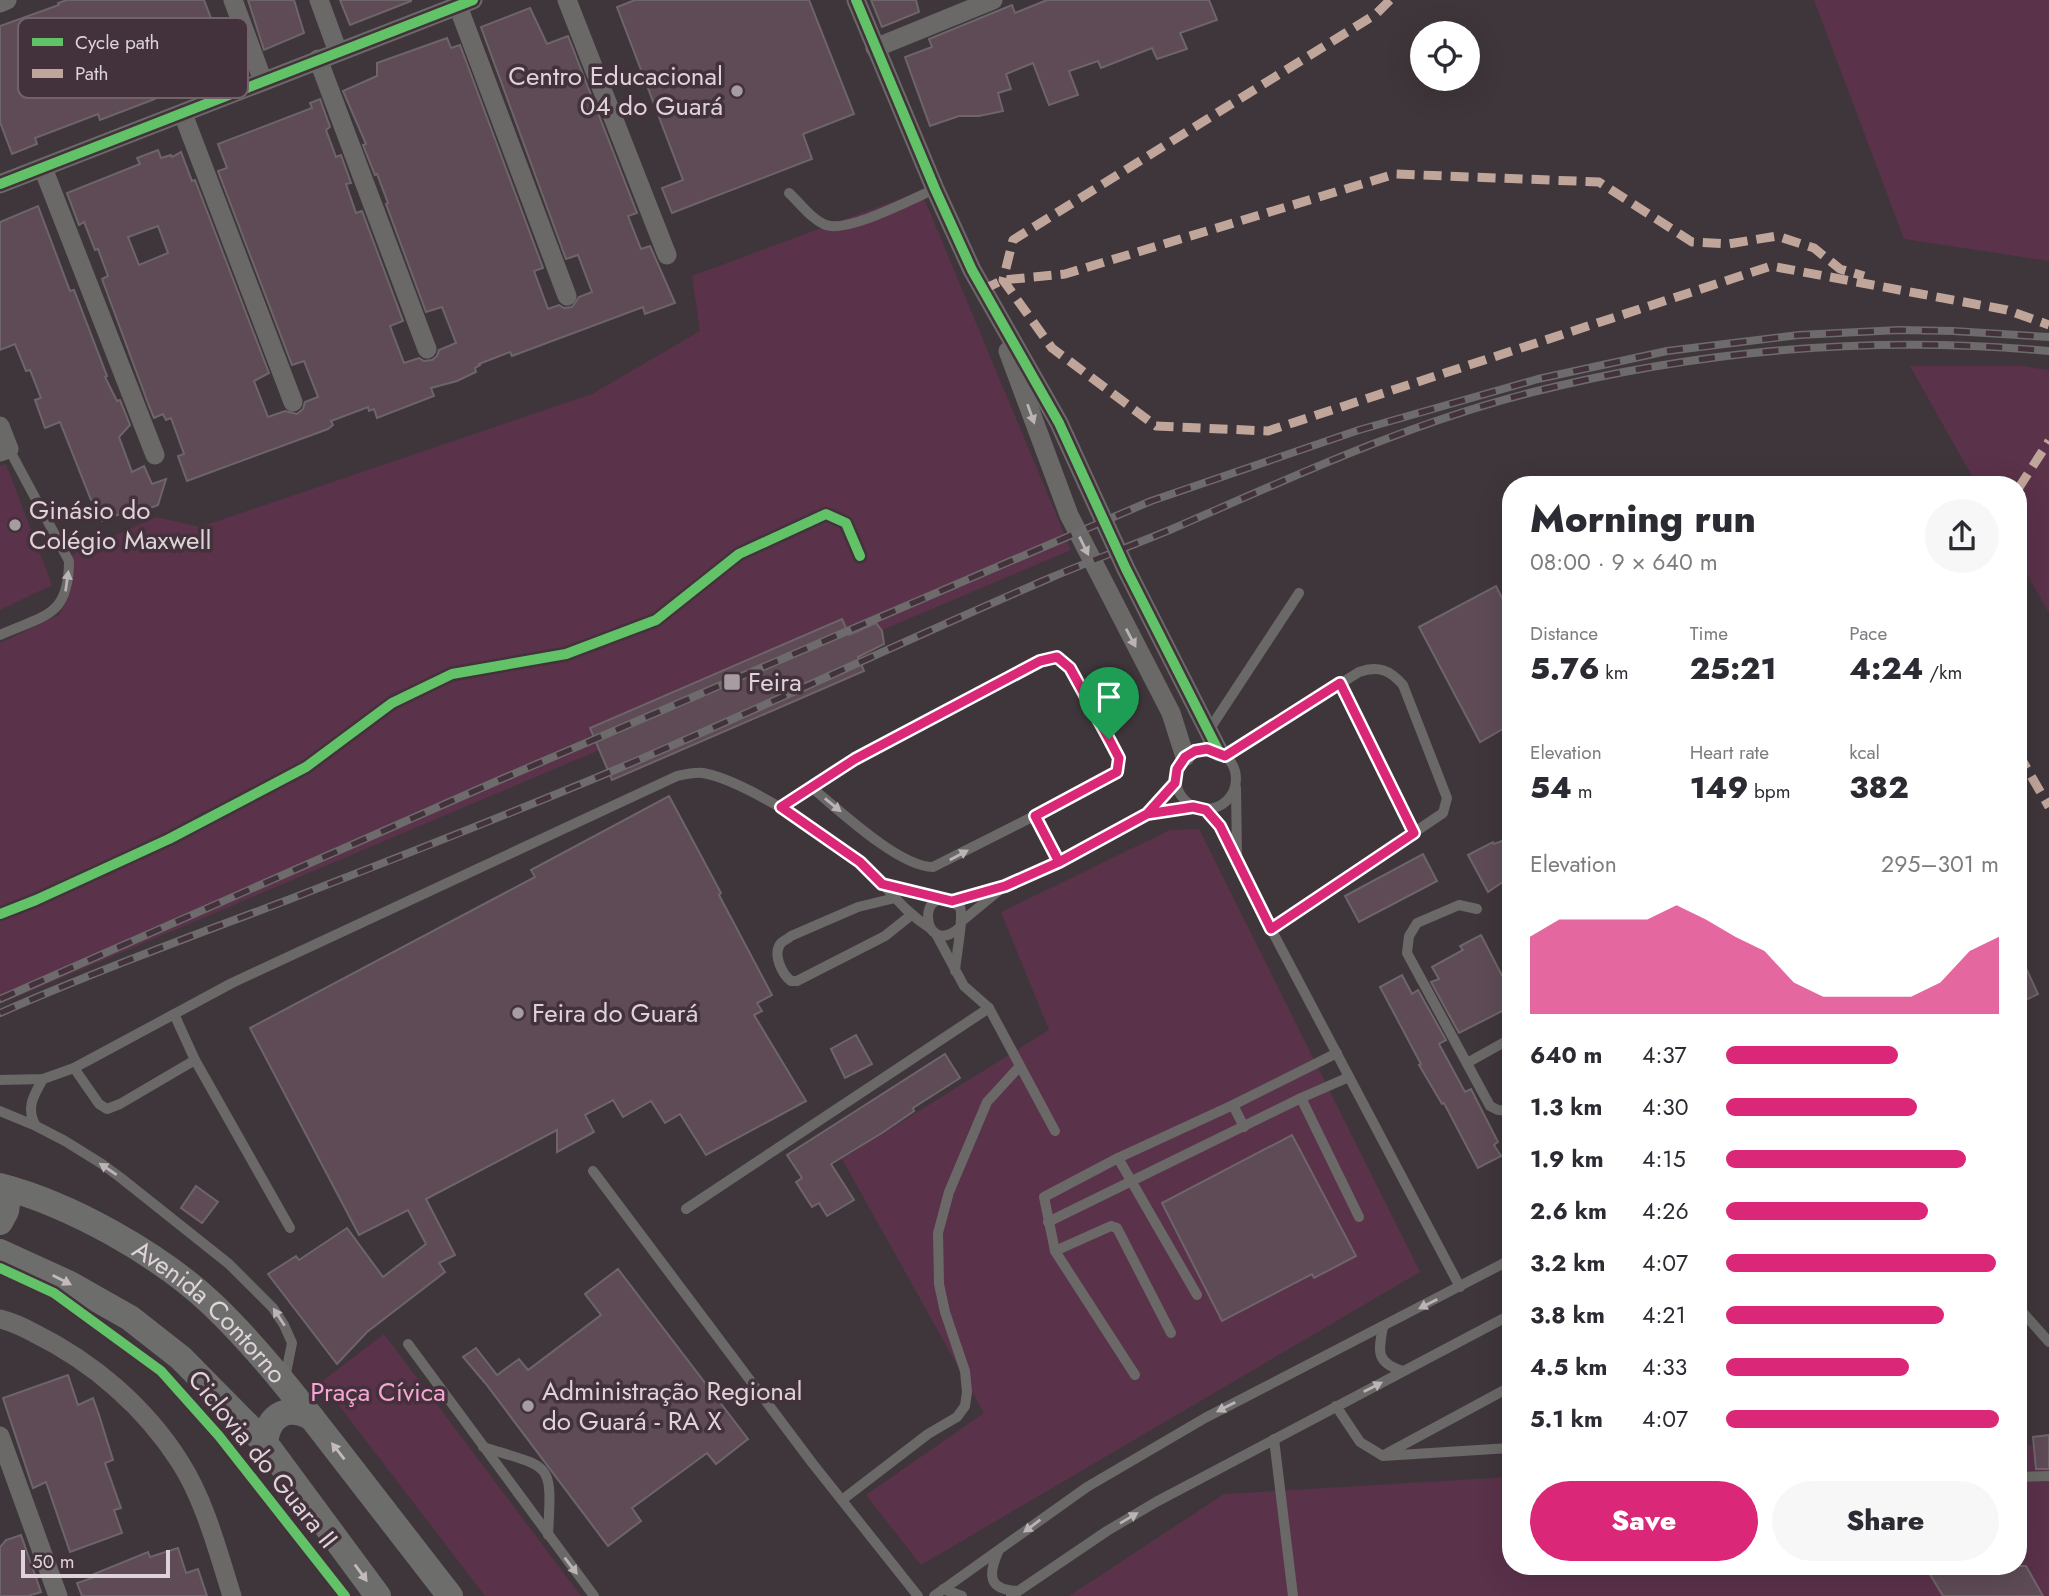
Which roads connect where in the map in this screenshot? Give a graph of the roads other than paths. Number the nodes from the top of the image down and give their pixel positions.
1 (7, 0) edge
2 (233, 0) edge
3 (319, 0) edge
4 (567, 0) edge
5 (856, 0) edge
6 (993, 0) edge
7 (468, 2) edge
8 (0, 3) edge
9 (240, 18) edge
10 (248, 40) edge
11 (876, 48) junction
12 (338, 52) junction
13 (318, 59) junction
14 (263, 81) junction
15 (248, 87) edge
16 (222, 98) edge
17 (183, 114) junction
18 (43, 168) junction
19 (2, 176) edge
20 (935, 189) junction
21 (789, 193) dead end
22 (667, 255) dead end
23 (566, 296) dead end
24 (990, 304) junction
25 (427, 349) dead end
26 (293, 401) dead end
27 (0, 426) edge
28 (4, 450) edge
29 (155, 455) dead end
30 (1299, 593) dead end
31 (0, 635) edge
32 (1340, 683) junction
33 (1208, 731) junction
34 (1222, 754) junction
35 (1185, 757) junction
36 (1175, 783) junction
37 (811, 788) junction
38 (1236, 788) junction
39 (781, 807) junction
40 (1193, 807) junction
41 (1206, 810) junction
42 (1147, 814) junction
43 (1035, 816) junction
44 (1414, 833) junction
45 (1237, 860) junction
46 (1059, 862) junction
47 (882, 884) junction
48 (1005, 886) junction
49 (895, 898) junction
50 (948, 900) junction
51 (1477, 909) dead end
52 (910, 916) junction
53 (961, 925) junction
54 (1271, 929) junction
55 (933, 931) junction
56 (955, 972) junction
57 (989, 1008) junction
58 (174, 1014) junction
59 (1502, 1043) edge
60 (1337, 1053) junction
61 (195, 1060) junction
62 (1467, 1063) junction
63 (1019, 1067) junction
64 (74, 1068) junction
65 (1349, 1077) junction
66 (43, 1079) junction
67 (0, 1080) edge
68 (1301, 1098) junction
69 (1233, 1105) junction
70 (1502, 1110) edge
71 (0, 1111) edge
72 (36, 1126) junction
73 (1244, 1127) junction
74 (1055, 1130) dead end
75 (1118, 1158) junction
76 (593, 1171) dead end
77 (1131, 1181) junction
78 (5, 1187) edge
79 (686, 1209) dead end
80 (1359, 1217) dead end
81 (0, 1222) edge
82 (1048, 1222) junction
83 (290, 1227) dead end
84 (1055, 1251) junction
85 (0, 1252) edge
86 (1502, 1264) edge
87 (1460, 1287) junction
88 (1197, 1295) dead end
89 (2027, 1317) edge
90 (0, 1319) edge
91 (1502, 1319) edge
92 (1383, 1327) junction
93 (1171, 1333) dead end
94 (2049, 1342) edge
95 (408, 1344) dead end
96 (1403, 1371) junction
97 (1135, 1375) dead end
98 (285, 1381) junction
99 (1502, 1391) edge
100 (1336, 1406) junction
101 (312, 1418) junction
102 (0, 1436) edge
103 (1274, 1439) junction
104 (265, 1443) junction
105 (482, 1447) junction
106 (1502, 1449) edge
107 (1383, 1456) junction
108 (2049, 1476) edge
109 (2027, 1477) edge
110 (842, 1500) junction
111 (548, 1535) junction
112 (998, 1552) junction
113 (943, 1589) junction
114 (1015, 1593) edge
115 (58, 1596) edge
116 (232, 1596) edge
117 (378, 1596) edge
118 (450, 1596) edge
119 (594, 1596) edge
120 (918, 1596) edge
121 (934, 1596) edge
122 (962, 1596) edge
123 (1293, 1596) edge

1 - 8 street
2 - 9 street
3 - 12 street
4 - 22 street
5 - 11 street
6 - 11 street
7 - 12 street
7 - 23 street
10 - 14 street
11 - 20 street
12 - 13 street
13 - 14 street
13 - 25 street
14 - 15 street
16 - 17 street
17 - 18 street
17 - 26 street
18 - 19 street
18 - 29 street
20 - 21 lane
20 - 24 street
24 - 33 street
24 -> 35 street
27 - 28 street
31 -> 28 lane
30 - 33 lane
32 - 34 lane
32 - 44 lane
32 - 44 lane
33 - 34 street
34 - 35 lane
34 - 38 lane
35 - 36 lane
36 - 40 lane
36 - 42 lane
37 - 39 lane
37 -> 43 lane
37 - 43 lane
38 - 41 lane
38 - 45 lane
39 - 47 lane
39 - 58 lane
40 - 41 lane
40 - 42 lane
41 - 45 lane
42 - 46 lane
43 - 46 lane
44 - 54 lane
45 - 54 lane
46 - 48 lane
47 - 49 lane
47 - 50 lane
48 - 50 lane
48 - 53 lane
49 - 52 lane
49 - 52 lane
50 - 53 lane
50 - 55 lane
51 - 62 lane
52 - 55 lane
53 - 55 lane
53 - 56 lane
54 - 60 lane
55 - 56 lane
56 - 57 lane
57 - 63 lane
57 - 79 lane
58 - 61 lane
58 - 64 lane
59 - 62 lane
60 - 65 lane
60 - 69 lane
61 - 64 lane
61 - 83 lane
62 - 70 lane
63 - 74 lane
63 - 110 lane
64 - 66 lane
65 - 68 lane
65 - 87 lane
66 - 67 lane
66 - 72 lane
68 - 73 lane
68 - 80 lane
69 - 73 lane
69 - 75 lane
71 - 72 lane
98 -> 72 lane
73 - 77 lane
75 - 77 lane
75 - 82 lane
76 - 110 lane
77 - 82 lane
77 - 88 lane
78 - 81 main road
78 - 98 main road, Avenida Contorno
82 - 84 lane
84 - 93 lane
84 - 97 lane
85 -> 104 main road, Avenida Contorno
86 - 87 lane
87 -> 92 lane
89 - 94 lane
90 - 116 street
91 - 96 lane
92 - 96 lane
92 -> 112 lane
95 - 105 lane
100 -> 96 lane
98 - 101 main road, Avenida Contorno
99 - 107 lane
100 - 103 lane
100 - 107 lane
101 - 104 main road
118 -> 101 main road, Avenida Contorno
102 - 115 street
114 -> 103 lane
103 - 123 lane
104 -> 117 main road, Avenida Contorno
105 - 111 lane
105 - 111 lane
106 - 107 lane
108 - 109 lane
110 - 120 lane
111 -> 119 lane
112 - 113 lane
112 - 114 lane
113 - 121 lane
113 - 122 lane

